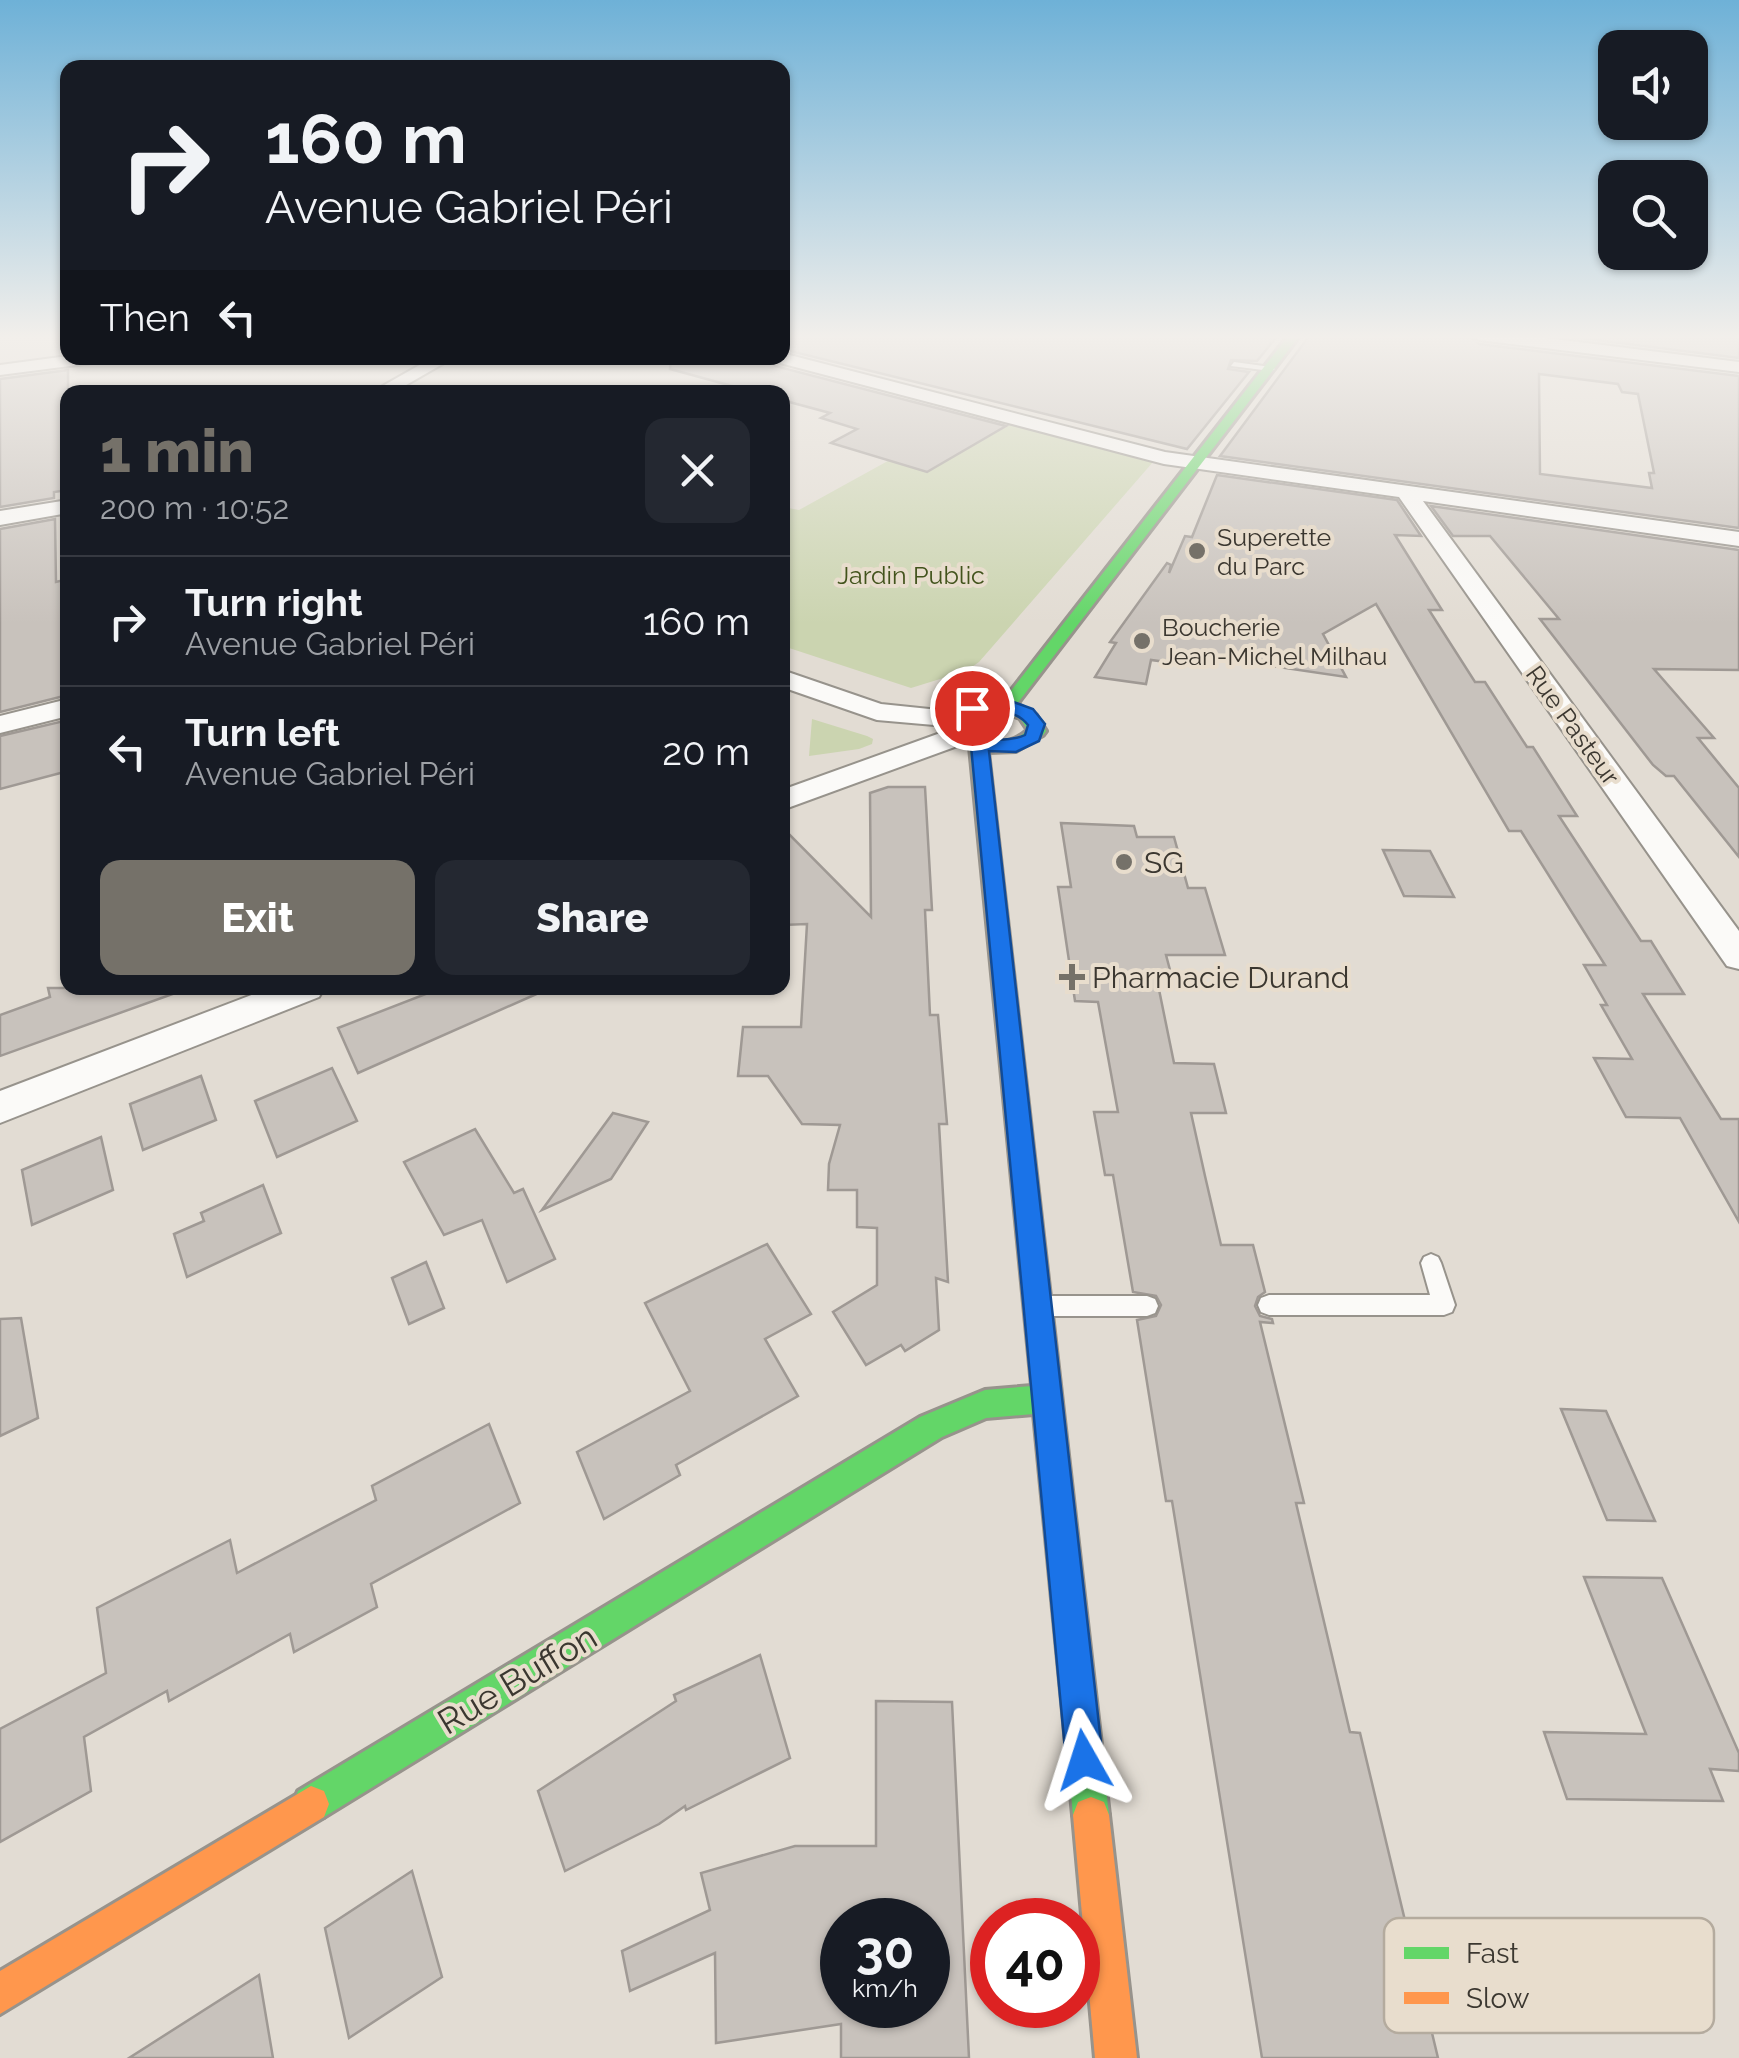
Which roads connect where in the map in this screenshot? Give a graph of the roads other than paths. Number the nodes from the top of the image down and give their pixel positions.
1 (1069, 431) edge
2 (1223, 431) edge
3 (1198, 464) junction
4 (1406, 494) junction
5 (60, 507) edge
6 (0, 518) edge
7 (1739, 539) edge
8 (790, 681) edge
9 (1008, 705) junction
10 (60, 709) edge
11 (877, 712) junction
12 (0, 725) edge
13 (966, 733) junction
14 (904, 754) junction
15 (790, 798) edge
16 (1739, 956) edge
17 (288, 995) edge
18 (0, 1107) edge
19 (1430, 1263) dead end
20 (1036, 1306) junction
21 (1148, 1306) dead end
22 (1268, 1306) dead end
23 (1046, 1399) junction
24 (0, 1994) edge
25 (1116, 2058) edge

1 - 3 street
2 - 3 street
3 - 4 street
3 - 9 street
4 - 7 street
4 - 16 street, Rue Pasteur
5 - 6 street
8 - 11 street
9 - 13 street
9 - 13 street
10 - 12 street
11 - 13 street
11 - 14 street
13 - 14 street
13 - 20 street
14 - 15 street
17 - 18 street
19 - 22 lane
20 - 21 lane
20 - 23 street
23 - 24 street, Rue Buffon
23 - 25 street

